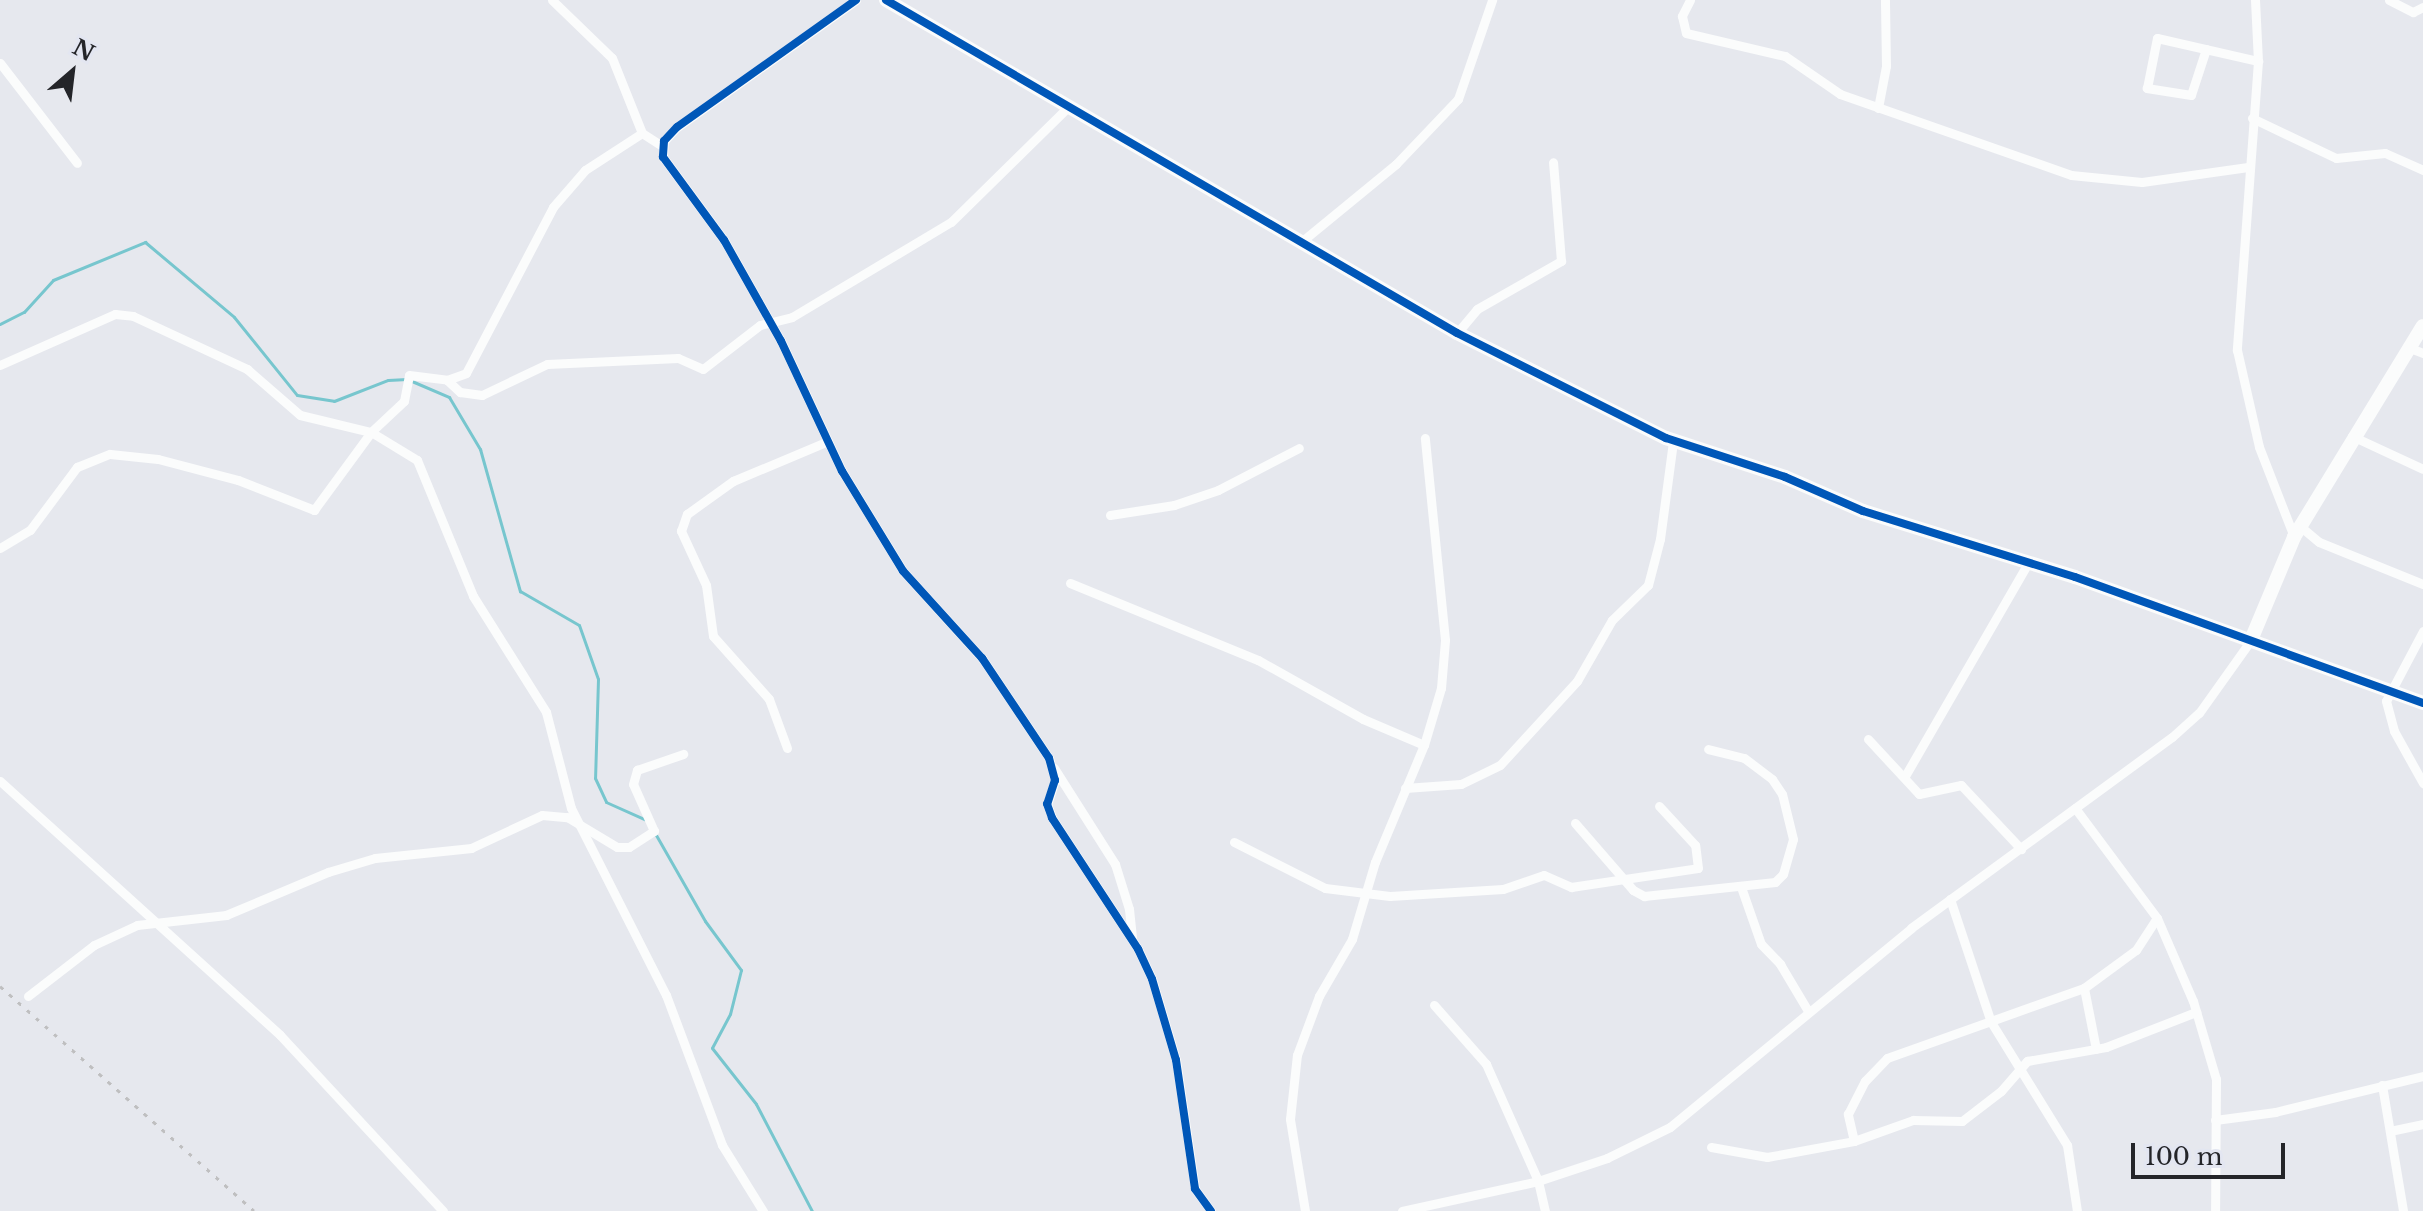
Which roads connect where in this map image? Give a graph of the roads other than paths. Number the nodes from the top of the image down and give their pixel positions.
1 (552, 0) edge
2 (856, 0) edge
3 (886, 0) edge
4 (1492, 0) edge
5 (1690, 0) edge
6 (1885, 0) edge
7 (2265, 0) edge
8 (2389, 0) edge
9 (2255, 3) edge
10 (2423, 7) edge
11 (2206, 49) junction
12 (2258, 61) junction
13 (0, 63) edge
14 (1067, 108) junction
15 (1878, 108) junction
16 (2252, 118) junction
17 (642, 133) junction
18 (662, 146) junction
19 (1553, 162) dead end
20 (77, 163) dead end
21 (2248, 167) junction
22 (2423, 170) edge
23 (1301, 242) junction
24 (770, 322) junction
25 (2423, 326) edge
26 (1457, 333) junction
27 (2416, 351) edge
28 (0, 365) edge
29 (447, 380) junction
30 (371, 432) junction
31 (2352, 436) junction
32 (1425, 438) dead end
33 (828, 441) junction
34 (1673, 441) junction
35 (1299, 448) dead end
36 (2423, 469) edge
37 (1110, 515) dead end
38 (2298, 532) junction
39 (0, 548) edge
40 (2029, 561) junction
41 (1070, 583) dead end
42 (2423, 584) edge
43 (2423, 631) edge
44 (2251, 640) junction
45 (2389, 687) junction
46 (2423, 703) edge
47 (1868, 739) dead end
48 (1424, 745) junction
49 (787, 748) dead end
50 (1708, 749) dead end
51 (683, 754) dead end
52 (1052, 765) junction
53 (1905, 776) junction
54 (0, 781) edge
55 (2423, 783) edge
56 (1405, 788) junction
57 (1659, 806) dead end
58 (2075, 808) junction
59 (1575, 823) dead end
60 (580, 824) junction
61 (1234, 842) dead end
62 (2021, 849) junction
63 (1625, 878) junction
64 (1741, 887) junction
65 (1364, 894) junction
66 (1950, 899) junction
67 (2157, 918) junction
68 (153, 922) junction
69 (1132, 940) junction
70 (2084, 988) junction
71 (28, 996) dead end
72 (1434, 1005) dead end
73 (1808, 1011) junction
74 (2196, 1012) junction
75 (1991, 1022) junction
76 (2096, 1049) junction
77 (2018, 1069) junction
78 (2423, 1076) edge
79 (2382, 1085) junction
80 (2215, 1120) junction
81 (2423, 1124) edge
82 (2390, 1131) junction
83 (1854, 1141) junction
84 (1711, 1147) dead end
85 (1538, 1181) junction
86 (1206, 1210) edge
87 (443, 1211) edge
88 (763, 1211) edge
89 (1305, 1211) edge
90 (1402, 1211) edge
91 (1545, 1211) edge
92 (2077, 1211) edge
93 (2215, 1211) edge
94 (2403, 1211) edge

1 - 17 street
2 - 18 street
3 - 14 street
4 - 23 street
5 - 15 street
6 - 15 street
7 - 9 street
8 - 10 street
9 - 12 street
11 - 11 street
11 - 12 street
12 - 16 street
13 - 20 street
14 - 23 street
14 - 24 street
15 - 21 street
16 - 21 street
16 - 22 street
17 - 18 street
17 - 29 street
18 - 24 street
19 - 26 street
21 - 38 street
23 - 26 street
24 - 29 street
24 - 33 street
25 - 27 street
26 - 34 street
27 - 31 street
28 - 30 street
29 - 30 street
30 - 39 street
30 - 60 street
31 - 36 street
31 - 38 street
32 - 48 street
33 - 49 street
33 - 52 street
34 - 40 street
34 - 56 street
35 - 37 street
38 - 42 street
38 - 44 street
40 - 44 street
40 - 53 street
41 - 48 street
43 - 45 street
44 - 45 street
44 - 58 street
45 - 46 street
45 - 55 street
47 - 53 street
48 - 56 street
50 - 64 street
51 - 60 street
52 - 69 street
52 - 69 street
53 - 62 street
54 - 68 street
56 - 65 street
57 - 63 street
58 - 62 street
58 - 67 street
59 - 63 street
60 - 68 street
60 - 88 street
61 - 65 street
62 - 66 street
63 - 64 street
63 - 65 street
64 - 73 street
65 - 89 street
66 - 73 street
66 - 75 street
67 - 70 street
67 - 74 street
68 - 71 street
68 - 87 street
69 - 86 street
70 - 75 street
70 - 76 street
72 - 85 street
73 - 85 street
74 - 76 street
74 - 80 street
75 - 77 street
75 - 83 street
76 - 77 street
77 - 83 street
77 - 92 street
78 - 79 street
79 - 80 street
79 - 82 street
80 - 93 street
81 - 82 street
82 - 94 street
83 - 84 street
85 - 90 street
85 - 91 street

